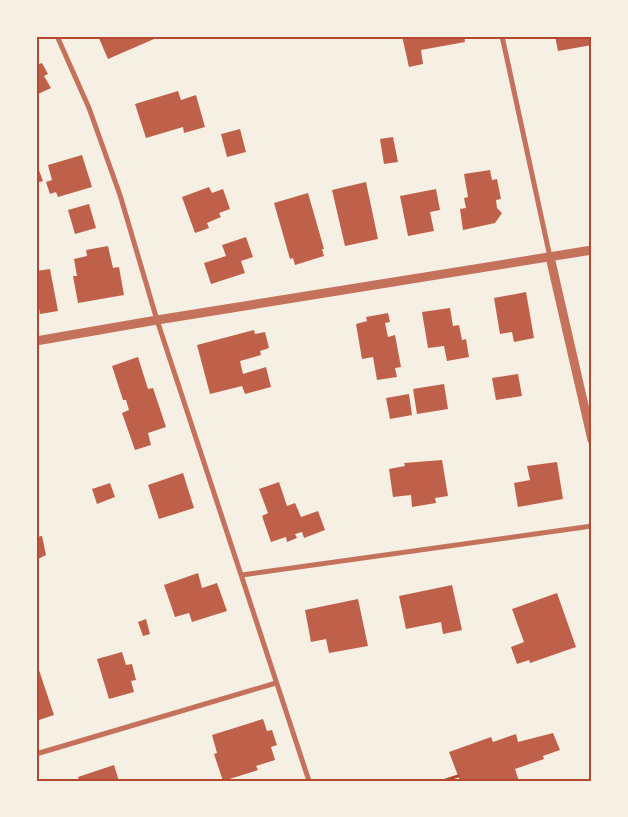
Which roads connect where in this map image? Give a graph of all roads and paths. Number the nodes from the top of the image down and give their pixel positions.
1 (57, 36) edge
2 (502, 36) edge
3 (592, 250) edge
4 (550, 257) junction
5 (158, 320) junction
6 (36, 341) edge
7 (592, 440) edge
8 (592, 526) edge
9 (242, 575) junction
10 (276, 683) junction
11 (36, 754) edge
12 (458, 776) dead end
13 (309, 781) edge
14 (442, 781) edge

1 - 5 street
2 - 4 street
3 - 4 street
4 - 5 street
4 - 7 street
5 - 6 street
5 - 9 street
8 - 9 street
9 - 10 street
10 - 11 street
10 - 13 street
12 - 14 path

